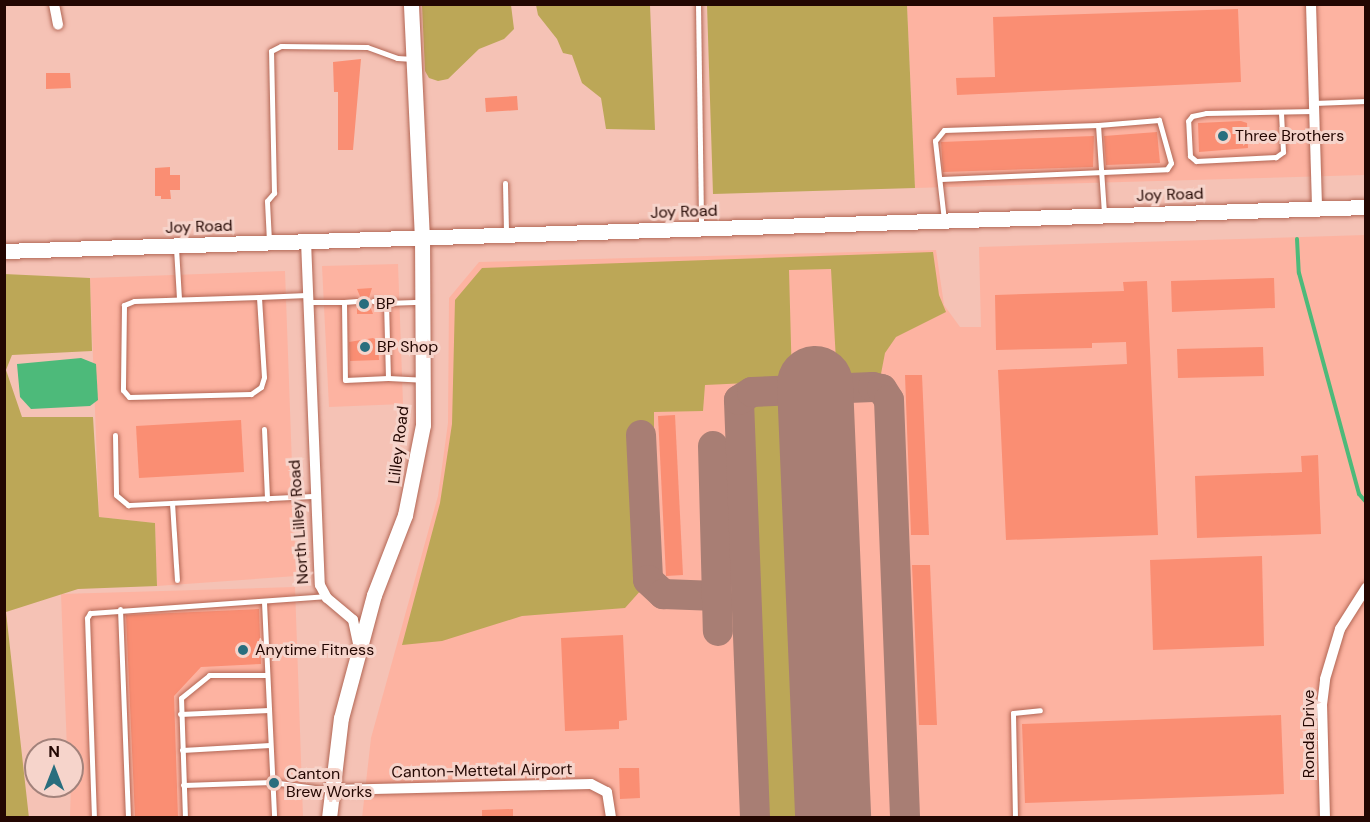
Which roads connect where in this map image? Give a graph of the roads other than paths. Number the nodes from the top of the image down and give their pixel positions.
1 (54, 4) edge
2 (411, 4) edge
3 (698, 4) edge
4 (1311, 4) edge
5 (58, 25) dead end
6 (414, 59) junction
7 (1365, 101) edge
8 (1314, 107) junction
9 (1281, 112) junction
10 (1098, 125) junction
11 (1101, 175) junction
12 (941, 179) junction
13 (506, 183) dead end
14 (1365, 207) edge
15 (1317, 208) junction
16 (1104, 216) junction
17 (944, 221) junction
18 (701, 230) junction
19 (506, 236) junction
20 (422, 239) junction
21 (306, 242) junction
22 (269, 243) junction
23 (176, 246) junction
24 (4, 251) edge
25 (260, 297) junction
26 (179, 299) junction
27 (307, 299) junction
28 (357, 301) dead end
29 (373, 301) dead end
30 (344, 302) junction
31 (422, 302) junction
32 (386, 303) junction
33 (388, 378) junction
34 (424, 381) junction
35 (264, 429) dead end
36 (115, 435) dead end
37 (315, 496) junction
38 (267, 499) junction
39 (172, 503) junction
40 (177, 580) dead end
41 (1365, 588) edge
42 (325, 596) junction
43 (264, 602) junction
44 (120, 609) junction
45 (358, 646) junction
46 (267, 675) junction
47 (269, 710) junction
48 (1040, 710) dead end
49 (180, 714) junction
50 (270, 745) junction
51 (182, 750) junction
52 (272, 782) junction
53 (183, 785) junction
54 (330, 790) junction
55 (94, 818) edge
56 (128, 818) edge
57 (185, 818) edge
58 (274, 818) edge
59 (329, 818) edge
60 (611, 818) edge
61 (1015, 818) edge
62 (1325, 818) edge

1 - 5 street
2 - 6 street
3 - 18 lane
4 - 8 street
6 - 20 street
6 - 22 lane
7 - 8 lane
8 - 9 lane
8 - 15 street
9 - 9 lane
10 - 11 lane
10 - 11 lane
10 - 12 lane
11 - 12 lane
11 - 16 lane
12 - 17 lane
13 - 19 lane
14 - 15 street, Joy Road
15 - 16 street, Joy Road
16 - 17 street, Joy Road
17 - 18 street, Joy Road
18 - 19 street, Joy Road
19 - 20 street, Joy Road
20 - 21 street, Joy Road
20 - 31 street, Lilley Road
21 - 22 street, Joy Road
21 - 27 street, North Lilley Road
22 - 23 street, Joy Road
23 - 24 street, Joy Road
23 - 26 lane
25 - 26 lane
25 - 26 lane
25 - 27 lane
27 - 30 lane
27 - 37 street, North Lilley Road
28 - 30 lane
29 - 32 lane
30 - 33 lane
31 - 32 lane
31 - 34 street, Lilley Road
32 - 33 lane
33 - 34 lane
34 - 45 street, Lilley Road
35 - 38 lane
36 - 39 lane
37 - 38 lane
37 - 42 street, North Lilley Road
38 - 39 lane
39 - 40 lane
41 - 62 street, Ronda Drive
42 - 43 lane
42 - 45 street, North Lilley Road
43 - 44 lane
43 - 46 lane
44 - 55 lane
44 - 56 lane
45 - 54 street, North Lilley Road
46 - 47 lane
46 - 49 lane
47 - 49 lane
47 - 50 lane
48 - 61 lane
49 - 51 lane
50 - 51 lane
50 - 52 lane
51 - 53 lane
52 - 53 lane
52 - 54 lane
52 - 58 lane
53 - 57 lane
54 - 59 street, North Lilley Road
54 - 60 street, Canton-Mettetal Airport

